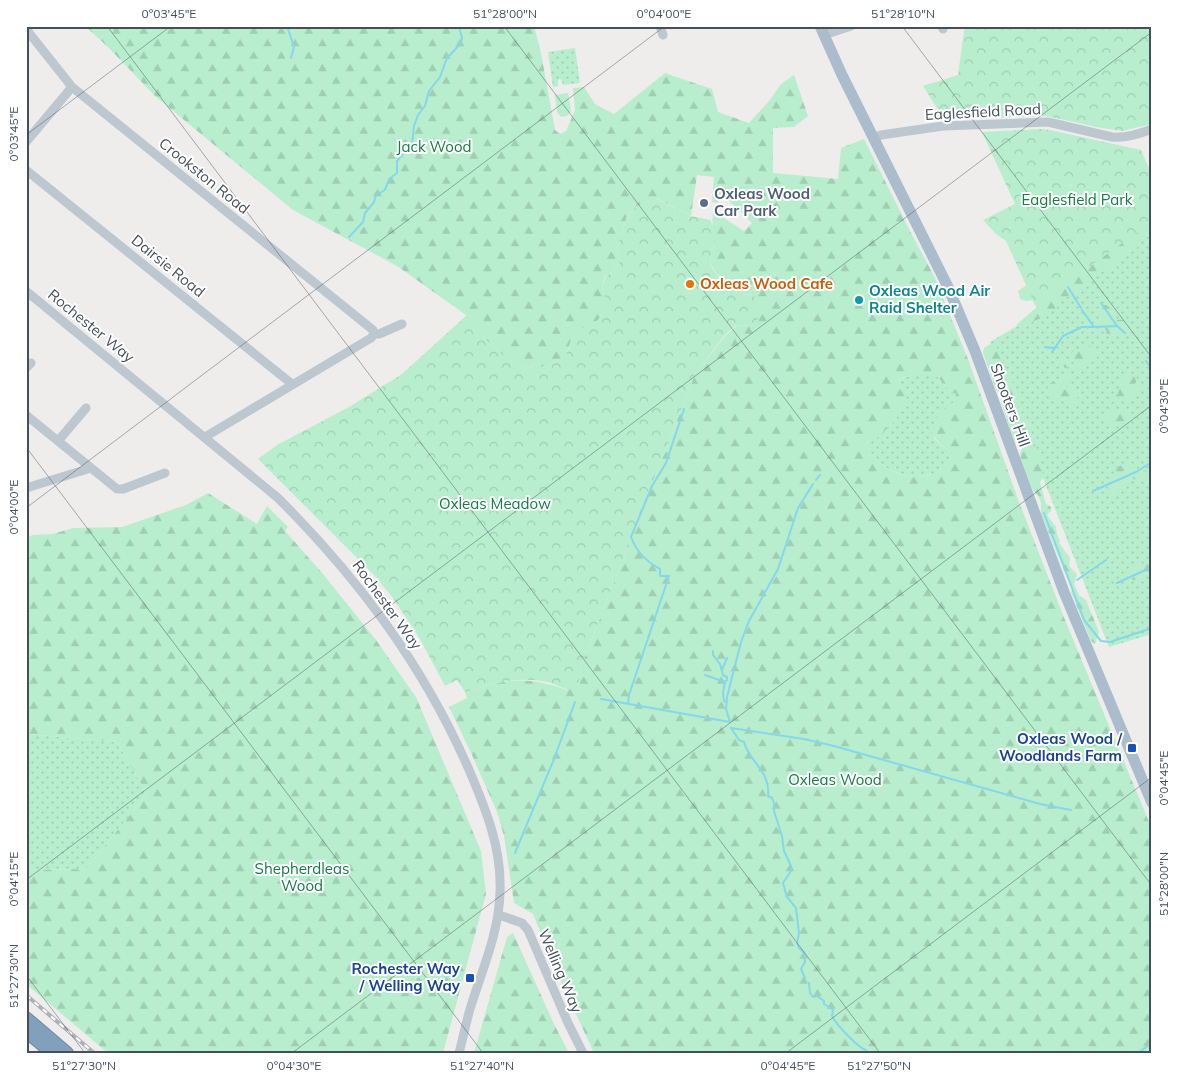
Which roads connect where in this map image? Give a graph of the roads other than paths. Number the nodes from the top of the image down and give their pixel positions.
1 (851, 26) edge
2 (26, 29) edge
3 (822, 30) edge
4 (72, 88) junction
5 (1152, 129) edge
6 (874, 138) junction
7 (26, 142) edge
8 (26, 170) edge
9 (26, 291) edge
10 (402, 324) dead end
11 (374, 334) junction
12 (292, 384) junction
13 (86, 408) dead end
14 (26, 415) edge
15 (205, 437) junction
16 (58, 441) junction
17 (91, 468) junction
18 (165, 474) dead end
19 (26, 488) edge
20 (1152, 803) edge
21 (499, 916) junction
22 (26, 1018) edge
23 (26, 1031) edge
24 (52, 1053) edge
25 (67, 1053) edge
26 (459, 1053) edge
27 (583, 1053) edge

1 - 3 street
2 - 4 street, Crookston Road
3 - 6 main road, Shooters Hill
4 - 7 street
4 - 11 street, Crookston Road
5 - 6 street, Eaglesfield Road
6 - 20 main road, Shooters Hill
8 - 12 street, Dairsie Road
9 - 15 street, Rochester Way
10 - 11 street
11 - 12 street
12 - 15 street
13 - 16 street
14 - 16 street
15 - 21 street, Rochester Way
16 - 17 street
17 - 18 street
17 - 19 street
21 - 26 street, Rochester Way
21 - 27 street, Welling Way
22 - 25 highway
23 - 24 highway

